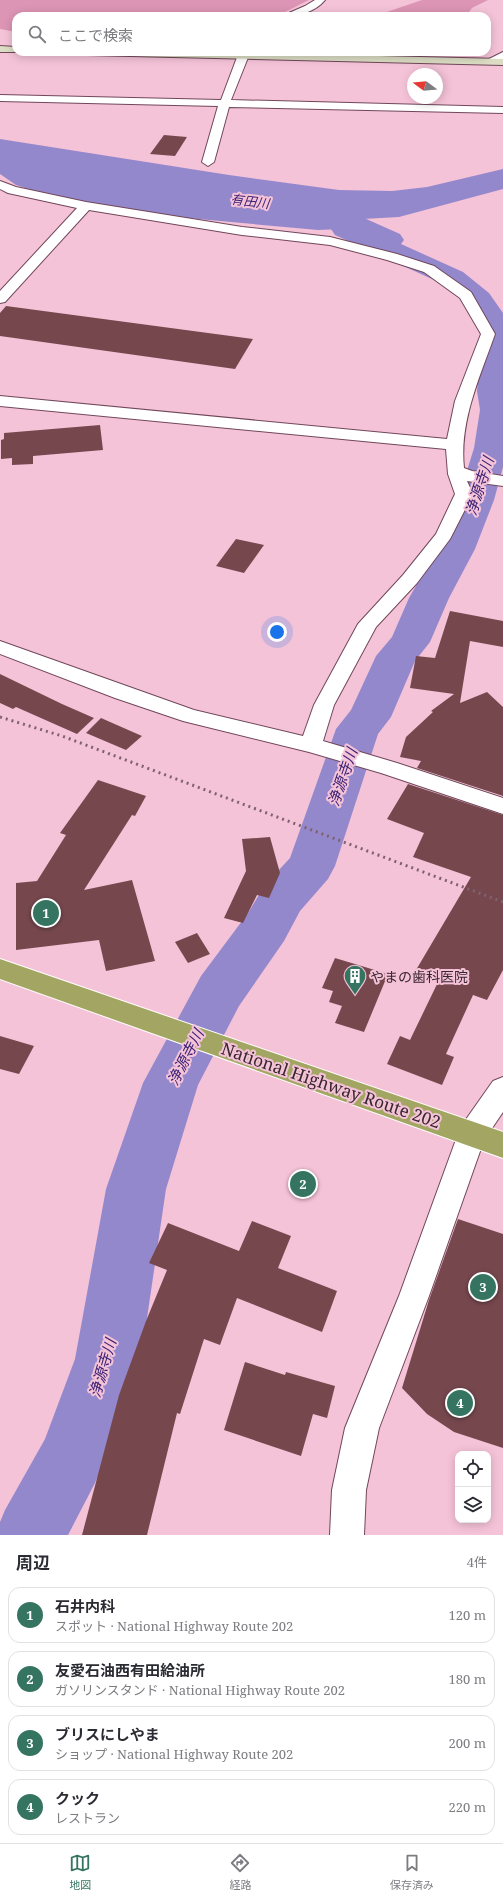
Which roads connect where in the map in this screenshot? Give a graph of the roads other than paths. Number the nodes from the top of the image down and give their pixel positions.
1 (320, 0) edge
2 (302, 12) edge
3 (0, 49) edge
4 (12, 50) edge
5 (503, 55) edge
6 (243, 56) edge
7 (314, 56) edge
8 (490, 61) junction
9 (503, 62) edge
10 (0, 98) edge
11 (224, 105) junction
12 (503, 110) edge
13 (208, 162) dead end
14 (0, 185) edge
15 (86, 206) junction
16 (0, 299) edge
17 (0, 401) edge
18 (454, 445) junction
19 (462, 474) junction
20 (503, 481) edge
21 (0, 647) edge
22 (311, 745) junction
23 (503, 806) edge
24 (0, 969) edge
25 (503, 1089) edge
26 (472, 1134) junction
27 (503, 1145) edge
28 (347, 1535) edge

1 - 2 street
3 - 4 main road
5 - 8 street
6 - 11 street
7 - 8 main road
8 - 9 main road
10 - 11 street
11 - 12 street
11 - 13 street
14 - 15 street
15 - 16 street
15 - 18 street
17 - 18 street
18 - 19 street
19 - 20 street
19 - 22 street
21 - 22 street
22 - 23 street
24 - 26 highway, National Highway Route 202
25 - 26 street
26 - 27 highway, National Highway Route 202
26 - 28 street

